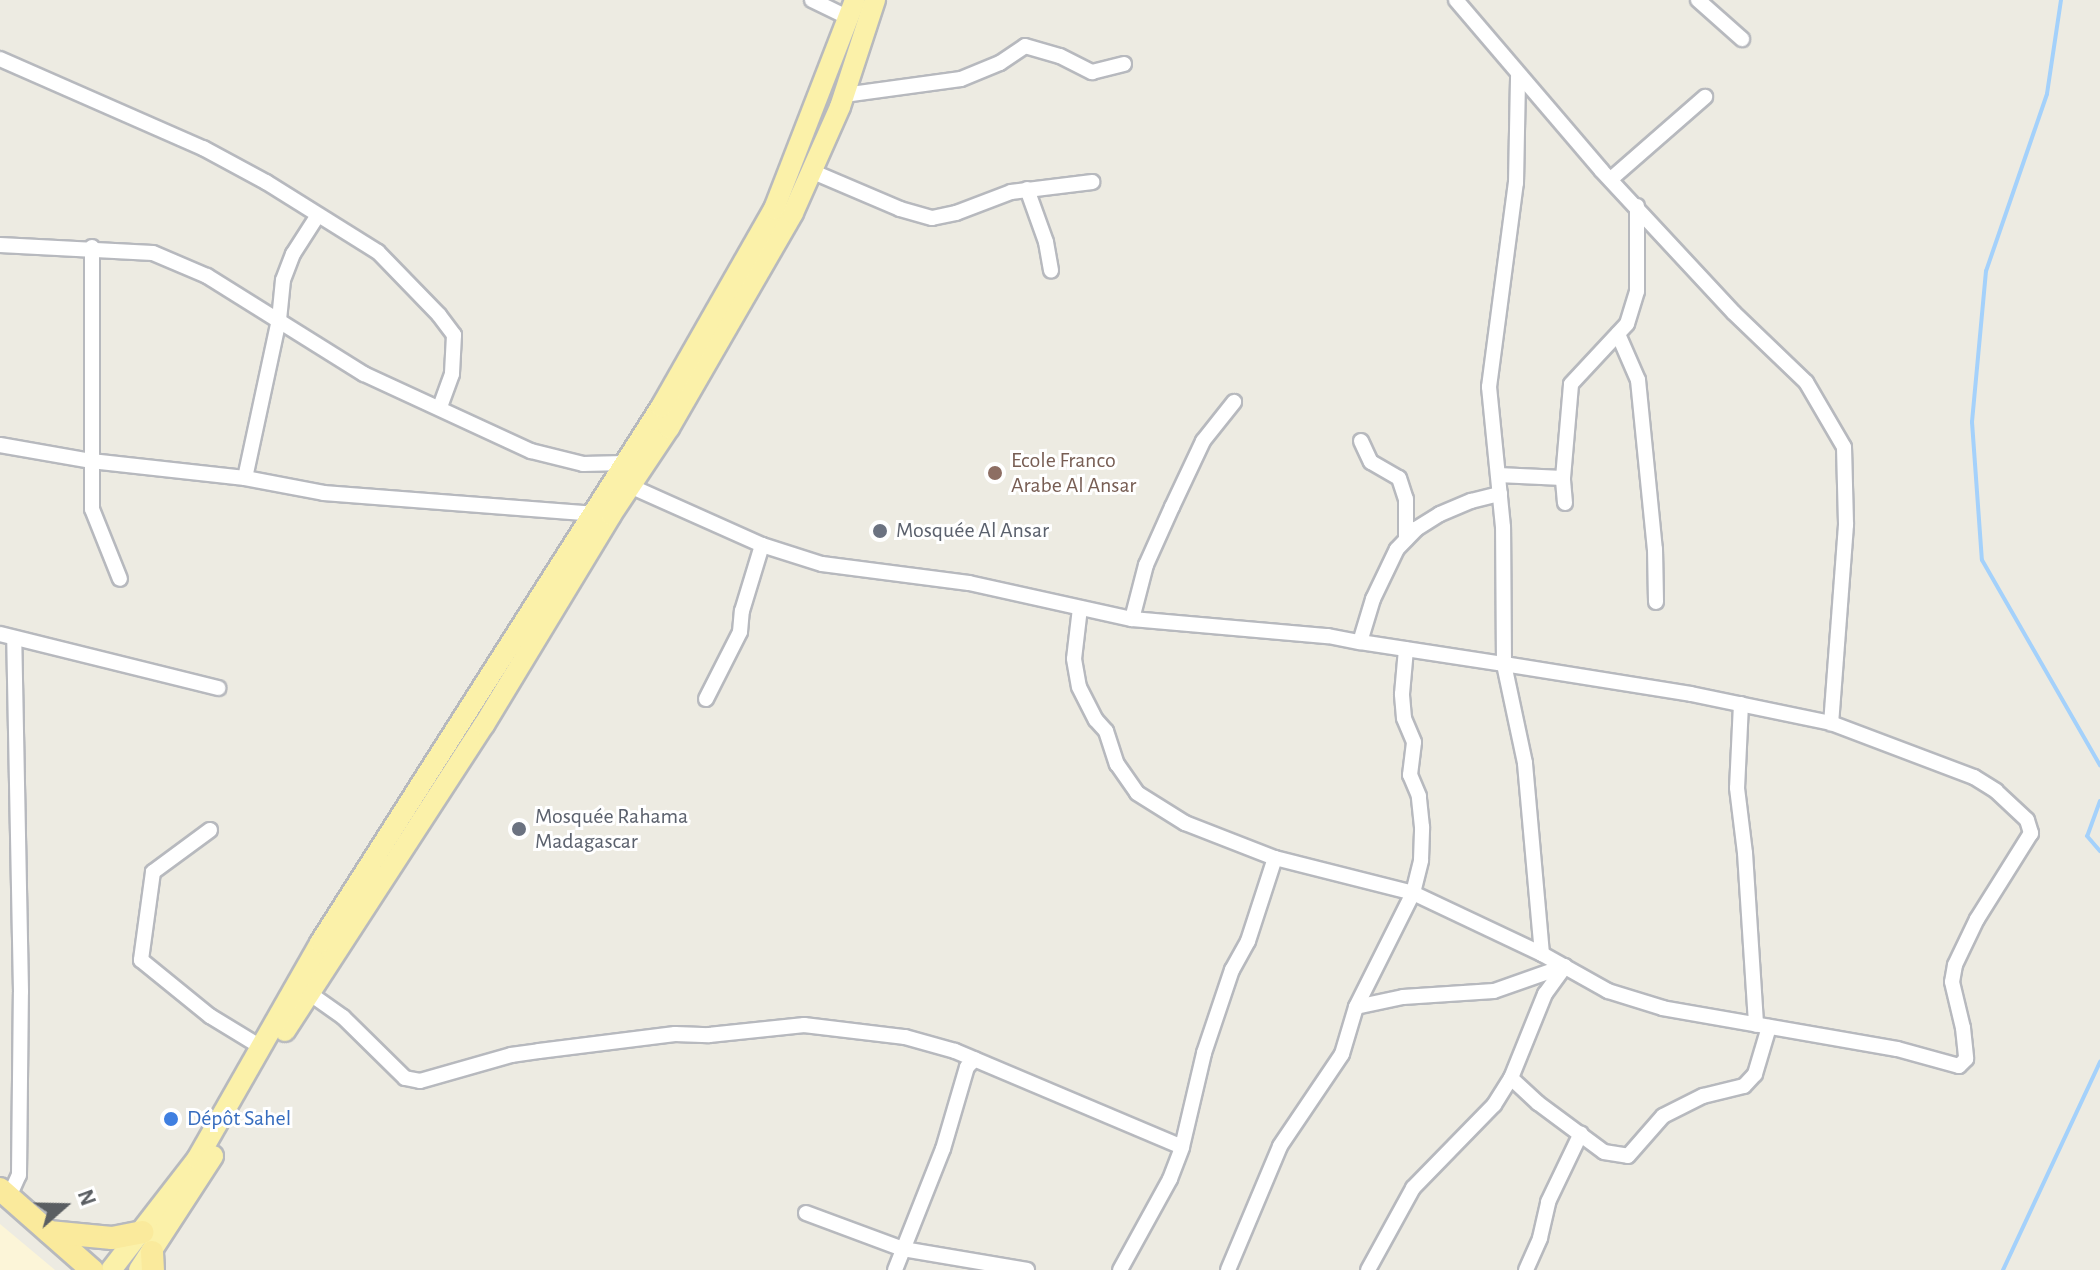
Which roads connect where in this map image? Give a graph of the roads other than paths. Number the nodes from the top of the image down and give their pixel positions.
1 (812, 0) edge
2 (875, 0) edge
3 (1456, 0) edge
4 (1698, 0) edge
5 (852, 9) edge
6 (1742, 39) dead end
7 (0, 59) edge
8 (1124, 64) dead end
9 (1518, 75) junction
10 (844, 95) junction
11 (1705, 97) dead end
12 (811, 171) junction
13 (1611, 179) junction
14 (1092, 182) dead end
15 (1027, 189) junction
16 (1637, 206) junction
17 (318, 215) junction
18 (0, 245) edge
19 (92, 247) junction
20 (1051, 271) dead end
21 (279, 320) junction
22 (1618, 334) junction
23 (1234, 402) dead end
24 (440, 407) junction
25 (1361, 441) dead end
26 (0, 445) edge
27 (91, 461) junction
28 (625, 463) junction
29 (1498, 475) junction
30 (245, 478) junction
31 (1563, 478) junction
32 (630, 486) junction
33 (1500, 494) junction
34 (1565, 503) dead end
35 (601, 515) junction
36 (1406, 539) junction
37 (762, 545) junction
38 (120, 579) dead end
39 (1656, 602) dead end
40 (1080, 608) junction
41 (1132, 619) junction
42 (7, 636) edge
43 (1360, 642) junction
44 (1406, 649) junction
45 (1504, 664) junction
46 (218, 688) dead end
47 (706, 699) dead end
48 (1741, 704) junction
49 (1831, 723) junction
50 (210, 830) dead end
51 (1275, 858) junction
52 (1413, 893) junction
53 (1542, 954) junction
54 (1565, 966) junction
55 (309, 993) junction
56 (1356, 1007) junction
57 (1762, 1026) junction
58 (261, 1047) junction
59 (975, 1059) junction
60 (1511, 1078) junction
61 (1581, 1133) junction
62 (1182, 1147) junction
63 (3, 1198) edge
64 (806, 1213) dead end
65 (49, 1232) junction
66 (903, 1249) junction
67 (146, 1256) edge
68 (71, 1270) edge
69 (92, 1270) edge
70 (111, 1270) edge
71 (895, 1270) edge
72 (1027, 1270) edge
73 (1120, 1270) edge
74 (1228, 1270) edge
75 (1368, 1270) edge
76 (1526, 1270) edge

1 - 5 street
2 - 10 main road
3 - 9 street
4 - 6 street
5 - 28 main road
7 - 17 street
8 - 10 street
9 - 13 street
9 - 29 street
10 - 12 main road
11 - 13 street
12 - 15 street
12 - 32 main road
13 - 16 street
14 - 15 street
15 - 20 street
16 - 22 street
16 - 49 street
17 - 21 street
17 - 24 street
18 - 19 street
19 - 21 street
19 - 27 street
21 - 24 street
21 - 30 street
22 - 31 street
22 - 39 street
23 - 41 street
24 - 28 street
25 - 36 street
26 - 27 street
27 - 30 street
27 - 38 street
28 - 35 main road
29 - 31 street
29 - 33 street
30 - 35 street
31 - 34 street
32 - 35 main road
32 - 37 street
33 - 36 street
33 - 45 street
35 - 55 main road
35 - 58 main road
36 - 43 street
37 - 40 street
37 - 47 street
40 - 41 street
40 - 51 street
41 - 43 street
42 - 46 street
42 - 63 street
43 - 44 street
44 - 45 street
44 - 52 street
45 - 48 street
45 - 53 street
48 - 49 street
48 - 57 street
49 - 57 street
50 - 58 street
51 - 52 street
51 - 62 street
52 - 53 street
52 - 56 street
53 - 54 street
54 - 56 street
54 - 57 street
54 - 60 street
55 - 59 street
55 - 67 main road
56 - 74 street
57 - 61 street
58 - 67 main road
59 - 62 street
59 - 66 street
60 - 61 street
60 - 75 street
61 - 76 street
62 - 73 street
63 - 65 highway
63 - 68 highway
64 - 66 street
65 - 67 highway
65 - 69 highway
66 - 71 street
66 - 72 street
67 - 70 main road

